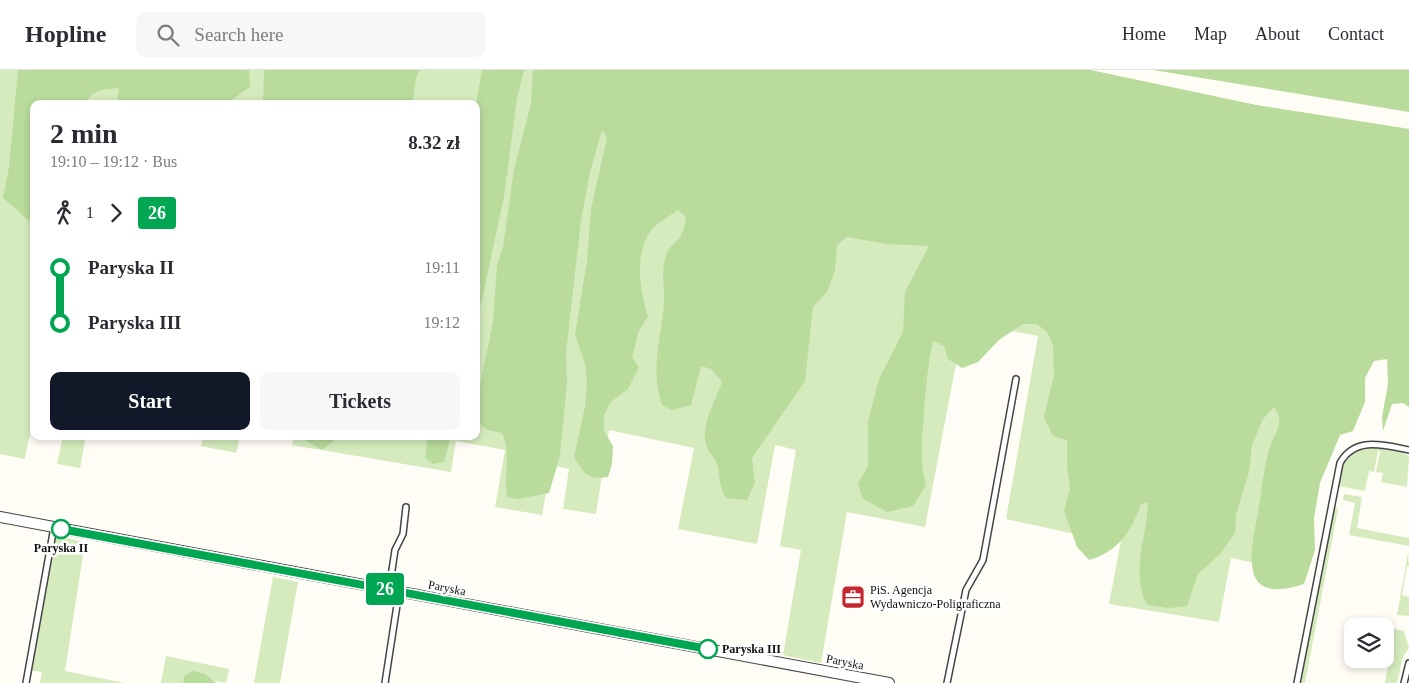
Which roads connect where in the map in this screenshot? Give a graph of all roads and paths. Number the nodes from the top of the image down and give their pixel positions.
1 (1016, 379) dead end
2 (1409, 450) edge
3 (406, 507) dead end
4 (0, 517) edge
5 (54, 527) junction
6 (394, 591) junction
7 (1409, 664) edge
8 (26, 683) edge
9 (385, 683) edge
10 (890, 683) edge
11 (947, 683) edge
12 (1297, 683) edge
13 (1404, 683) edge

1 - 11 lane
2 - 12 lane
3 - 6 lane
4 - 5 street, Paryska
5 - 6 street, Paryska
5 - 8 lane
6 - 9 lane
6 - 10 street, Paryska
7 - 13 lane

